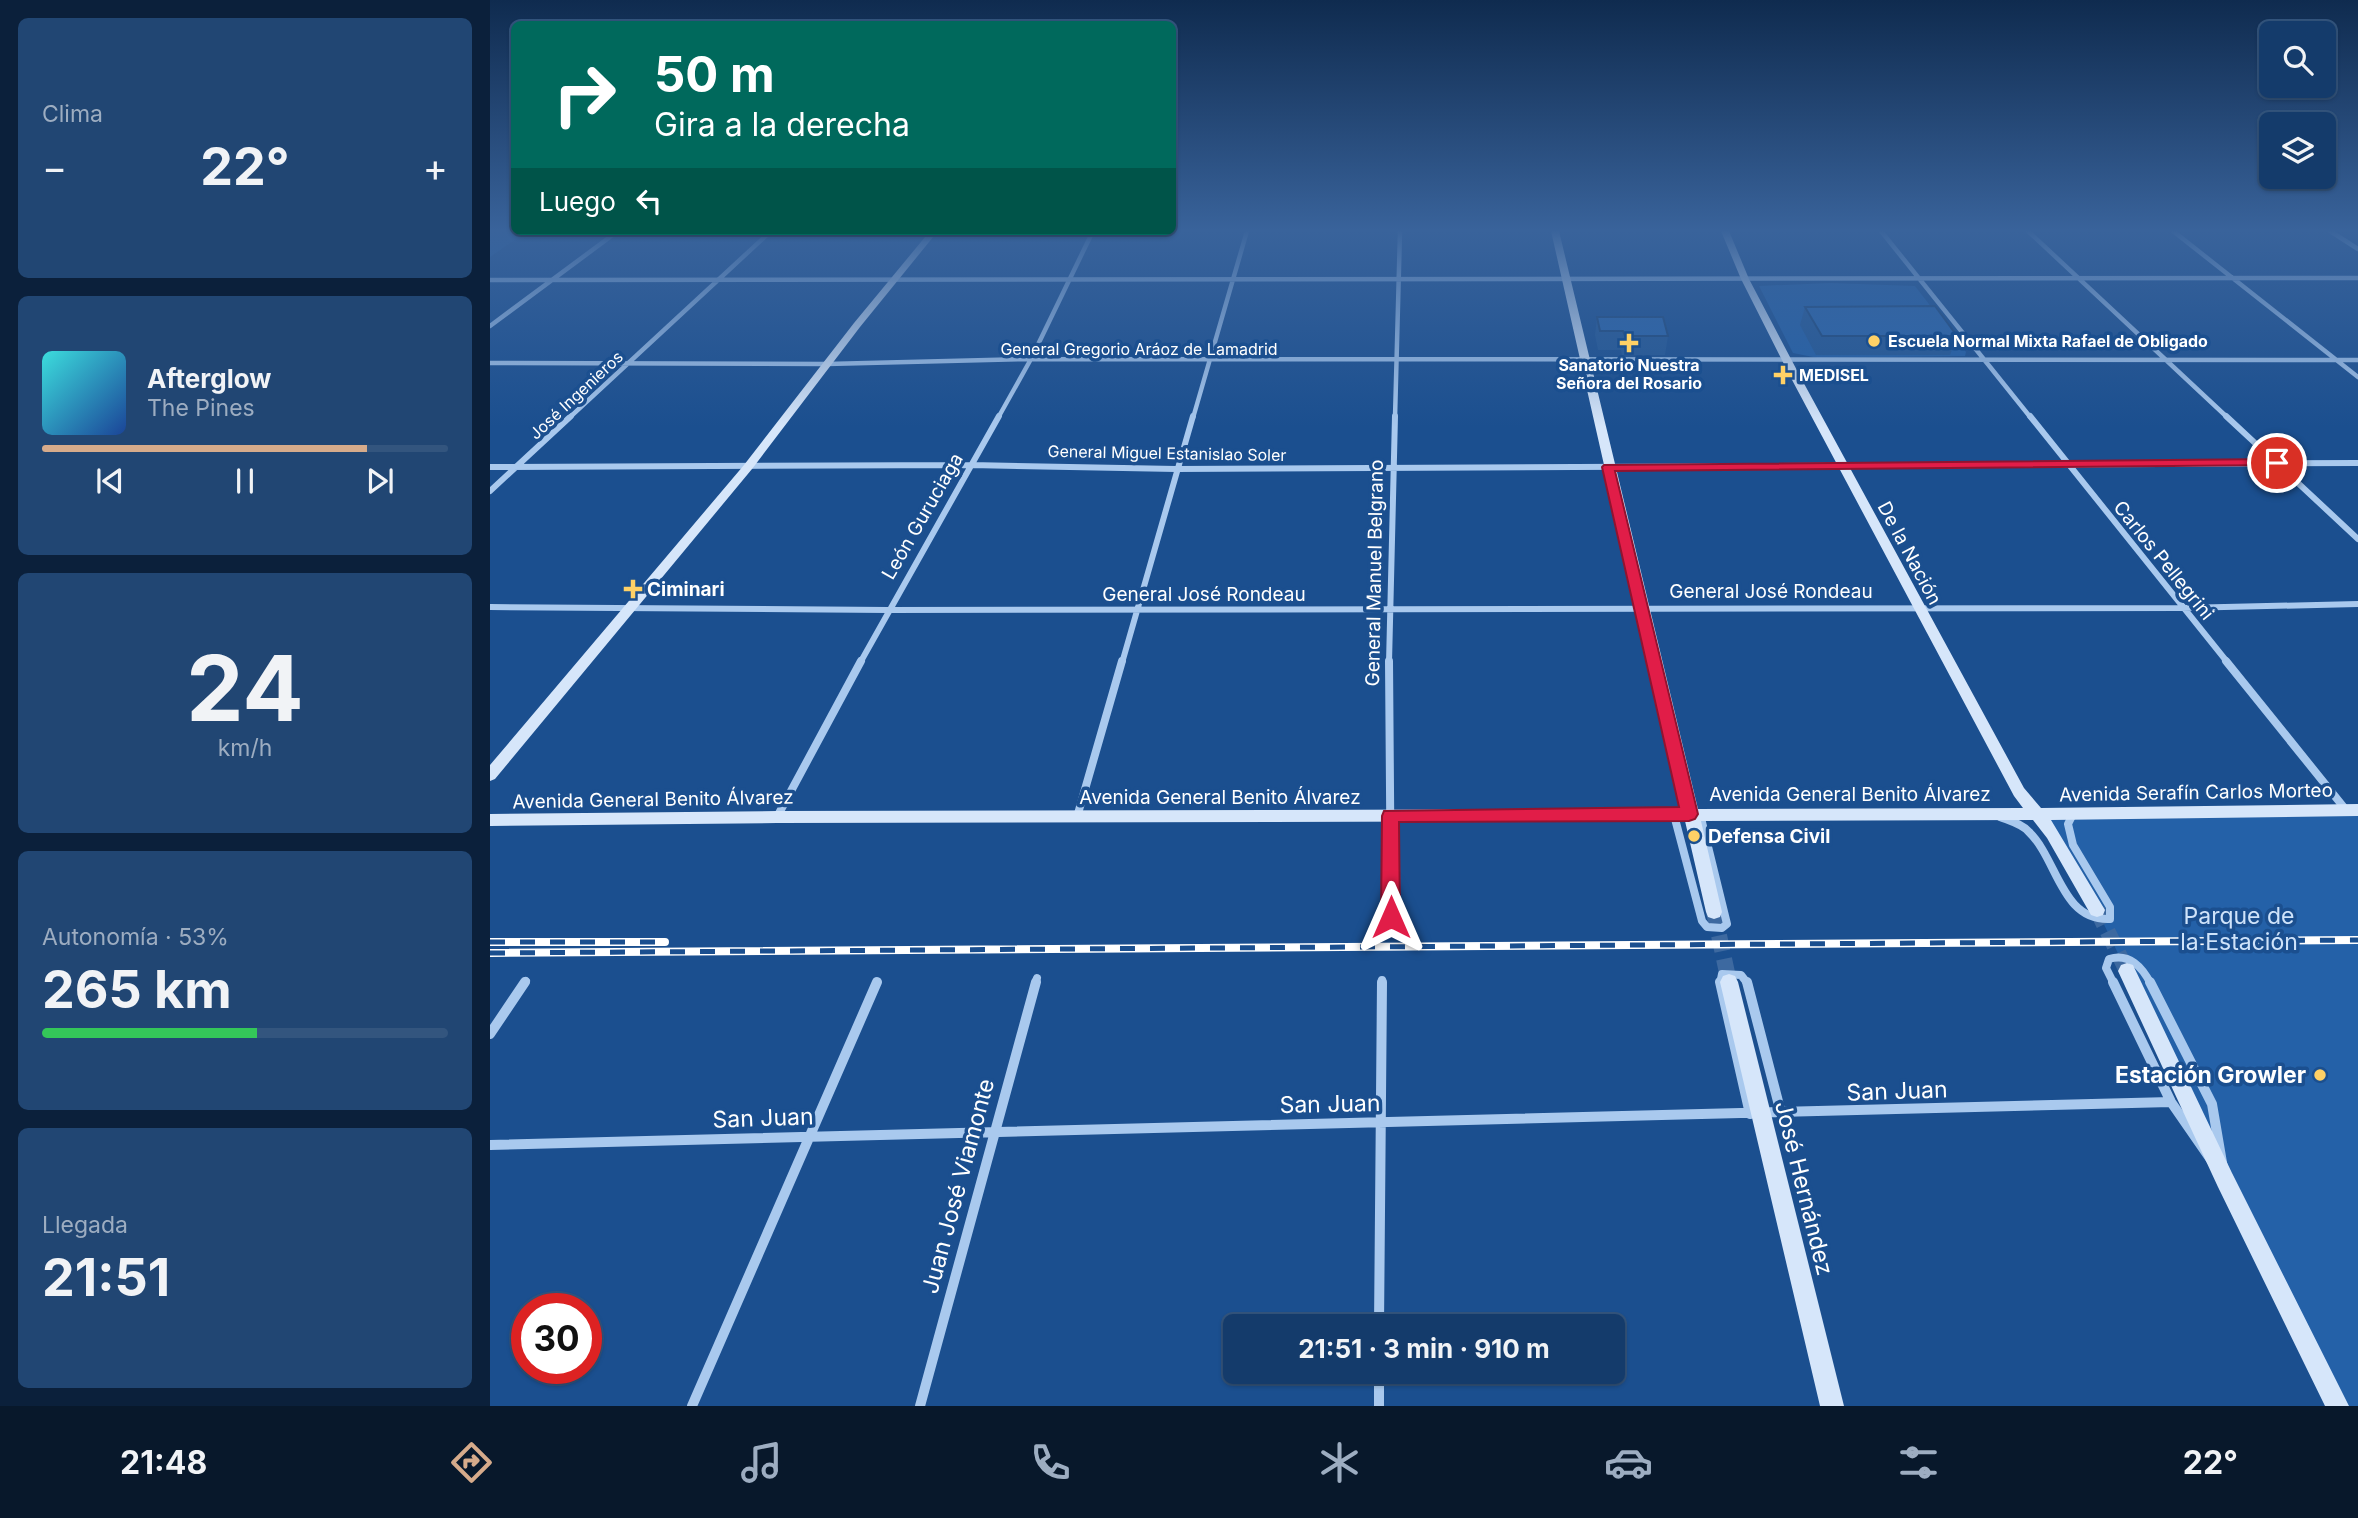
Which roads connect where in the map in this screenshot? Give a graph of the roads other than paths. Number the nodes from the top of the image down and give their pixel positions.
1 (530, 297) edge
2 (701, 297) edge
3 (880, 297) edge
4 (1060, 297) edge
5 (1227, 297) edge
6 (1397, 297) edge
7 (1570, 297) edge
8 (1754, 297) edge
9 (1935, 297) edge
10 (2098, 297) edge
11 (2257, 297) edge
12 (490, 326) edge
13 (1031, 359) junction
14 (1985, 360) junction
15 (2165, 360) junction
16 (2336, 360) junction
17 (2358, 360) edge
18 (1207, 361) junction
19 (1584, 361) junction
20 (1788, 361) junction
21 (490, 362) edge
22 (1395, 362) junction
23 (628, 363) junction
24 (827, 364) junction
25 (2358, 377) edge
26 (2277, 463) junction
27 (2358, 463) edge
28 (971, 465) junction
29 (1844, 466) junction
30 (2069, 466) junction
31 (490, 467) edge
32 (516, 467) junction
33 (748, 467) junction
34 (1608, 467) junction
35 (1392, 468) junction
36 (1176, 469) junction
37 (490, 491) edge
38 (2358, 539) edge
39 (2358, 604) edge
40 (490, 607) edge
41 (633, 607) junction
42 (1642, 607) junction
43 (1918, 607) junction
44 (2182, 608) junction
45 (1388, 609) junction
46 (888, 610) junction
47 (1138, 610) junction
48 (490, 775) edge
49 (2352, 810) edge
50 (1990, 813) junction
51 (2034, 813) junction
52 (1688, 814) junction
53 (2073, 814) junction
54 (1390, 816) junction
55 (777, 817) junction
56 (1077, 817) junction
57 (490, 820) edge
58 (2097, 911) tunnel mouth
59 (1714, 912) tunnel mouth
60 (1391, 917) dead end
61 (2127, 971) tunnel mouth
62 (1037, 978) dead end
63 (1382, 980) dead end
64 (526, 981) dead end
65 (877, 982) dead end
66 (1729, 982) tunnel mouth
67 (490, 1034) edge
68 (2171, 1102) junction
69 (1764, 1113) junction
70 (1379, 1122) junction
71 (994, 1131) junction
72 (811, 1136) junction
73 (490, 1145) edge
74 (2225, 1180) junction
75 (1379, 1314) edge
76 (1379, 1384) edge
77 (692, 1406) edge
78 (920, 1406) edge
79 (1379, 1406) edge
80 (1832, 1406) edge
81 (2337, 1406) edge

1 - 12 street
2 - 23 street, José Ingenieros
3 - 24 main road
4 - 13 street, León Guruciaga
5 - 18 street
6 - 22 street, General Manuel Belgrano
7 - 19 main road
8 - 20 main road, De la Nación
9 - 14 street, Carlos Pellegrini
10 - 15 street
11 - 16 street
13 - 18 street, General Gregorio Aráoz de Lamadrid
13 - 24 street, General Gregorio Aráoz de Lamadrid
13 - 28 street, León Guruciaga
14 - 15 street, General Gregorio Aráoz de Lamadrid
14 - 20 street, General Gregorio Aráoz de Lamadrid
14 - 30 street, Carlos Pellegrini
15 - 16 street, General Gregorio Aráoz de Lamadrid
15 - 26 street
16 - 17 street, General Gregorio Aráoz de Lamadrid
16 - 25 street
18 - 22 street, General Gregorio Aráoz de Lamadrid
18 - 36 street
19 - 20 street, General Gregorio Aráoz de Lamadrid
19 - 22 street, General Gregorio Aráoz de Lamadrid
19 - 34 main road
20 - 29 main road, De la Nación
21 - 23 street, General Gregorio Aráoz de Lamadrid
22 - 35 street, General Manuel Belgrano
23 - 24 street, General Gregorio Aráoz de Lamadrid
23 - 32 street, José Ingenieros
24 - 33 main road
26 - 27 street, General Miguel Estanislao Soler
26 - 30 street, General Miguel Estanislao Soler
26 - 38 street
28 - 33 street, General Miguel Estanislao Soler
28 - 36 street, General Miguel Estanislao Soler
28 - 46 street, León Guruciaga
29 - 30 street, General Miguel Estanislao Soler
29 - 34 street, General Miguel Estanislao Soler
29 - 43 main road, De la Nación
30 - 44 street, Carlos Pellegrini
31 - 32 street, General Miguel Estanislao Soler
32 - 33 street, General Miguel Estanislao Soler
32 - 37 street, José Ingenieros
33 - 41 main road
34 - 35 street, General Miguel Estanislao Soler
34 - 42 main road
35 - 36 street, General Miguel Estanislao Soler
35 - 45 street, General Manuel Belgrano
36 - 47 street
39 - 44 street, General José Rondeau
40 - 41 street, General José Rondeau
41 - 46 street, General José Rondeau
41 - 48 main road
42 - 43 street, General José Rondeau
42 - 45 street, General José Rondeau
42 - 52 main road
43 - 44 street, General José Rondeau
43 - 51 main road, De la Nación
44 - 49 street, Carlos Pellegrini
45 - 47 street, General José Rondeau
45 - 54 street, General Manuel Belgrano
46 - 47 street, General José Rondeau
46 - 55 street, León Guruciaga
47 - 56 street
49 - 53 main road, Avenida Serafín Carlos Morteo
50 - 51 main road, Avenida General Benito Álvarez
50 - 52 main road, Avenida General Benito Álvarez
50 - 53 street
51 - 53 main road, Avenida Serafín Carlos Morteo
51 - 58 main road, De la Nación
52 - 52 street
52 - 54 main road, Avenida General Benito Álvarez
52 - 59 main road
54 - 56 main road, Avenida General Benito Álvarez
54 - 60 street, General Manuel Belgrano
55 - 56 main road, Avenida General Benito Álvarez
55 - 57 main road, Avenida General Benito Álvarez
61 - 74 main road
62 - 71 street, Juan José Viamonte
63 - 70 street
64 - 67 street
65 - 72 street
66 - 69 main road, José Hernández
68 - 69 street, San Juan
68 - 74 street
68 - 74 street
69 - 69 street, José Hernández
69 - 70 street, San Juan
69 - 80 main road, José Hernández
70 - 71 street, San Juan
70 - 75 street
71 - 72 street, San Juan
71 - 78 street, Juan José Viamonte
72 - 73 street, San Juan
72 - 77 street
74 - 81 main road
76 - 79 street

